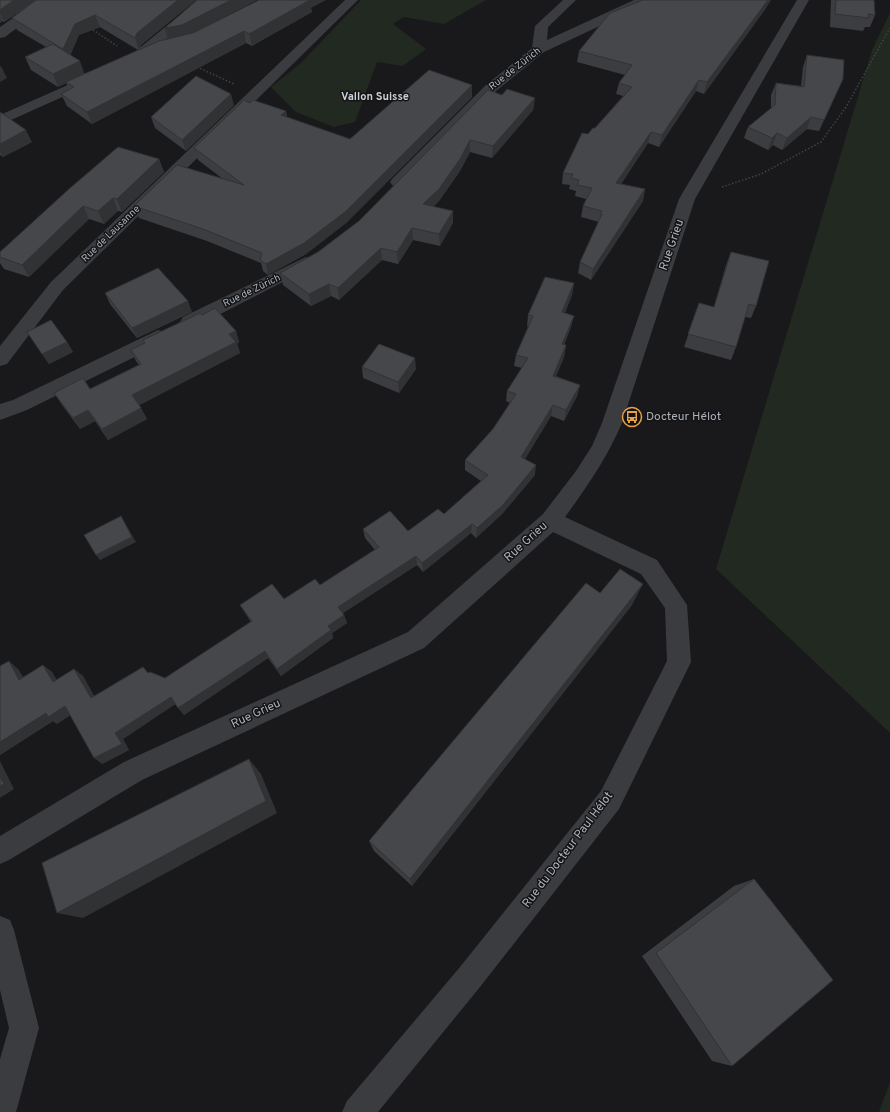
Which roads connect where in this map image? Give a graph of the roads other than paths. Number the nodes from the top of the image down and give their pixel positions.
1 (48, 0) edge
2 (206, 0) edge
3 (352, 0) edge
4 (570, 0) edge
5 (644, 0) edge
6 (803, 0) edge
7 (0, 34) edge
8 (165, 47) edge
9 (538, 49) junction
10 (136, 58) junction
11 (121, 65) edge
12 (107, 72) edge
13 (0, 121) edge
14 (385, 195) edge
15 (319, 255) edge
16 (0, 359) edge
17 (0, 412) edge
18 (551, 520) junction
19 (0, 851) edge
20 (0, 930) edge
21 (0, 1112) edge
22 (358, 1112) edge

1 - 7 street
2 - 10 street
3 - 16 street, Rue de Lausanne
4 - 9 street
5 - 9 street, Rue de Zürich
6 - 18 street, Rue Grieu
8 - 10 street
9 - 14 street, Rue de Zürich
10 - 11 street
12 - 13 street
15 - 17 street, Rue de Zürich
18 - 19 street, Rue Grieu
18 - 22 street, Rue du Docteur Paul Hélot
20 - 21 street

